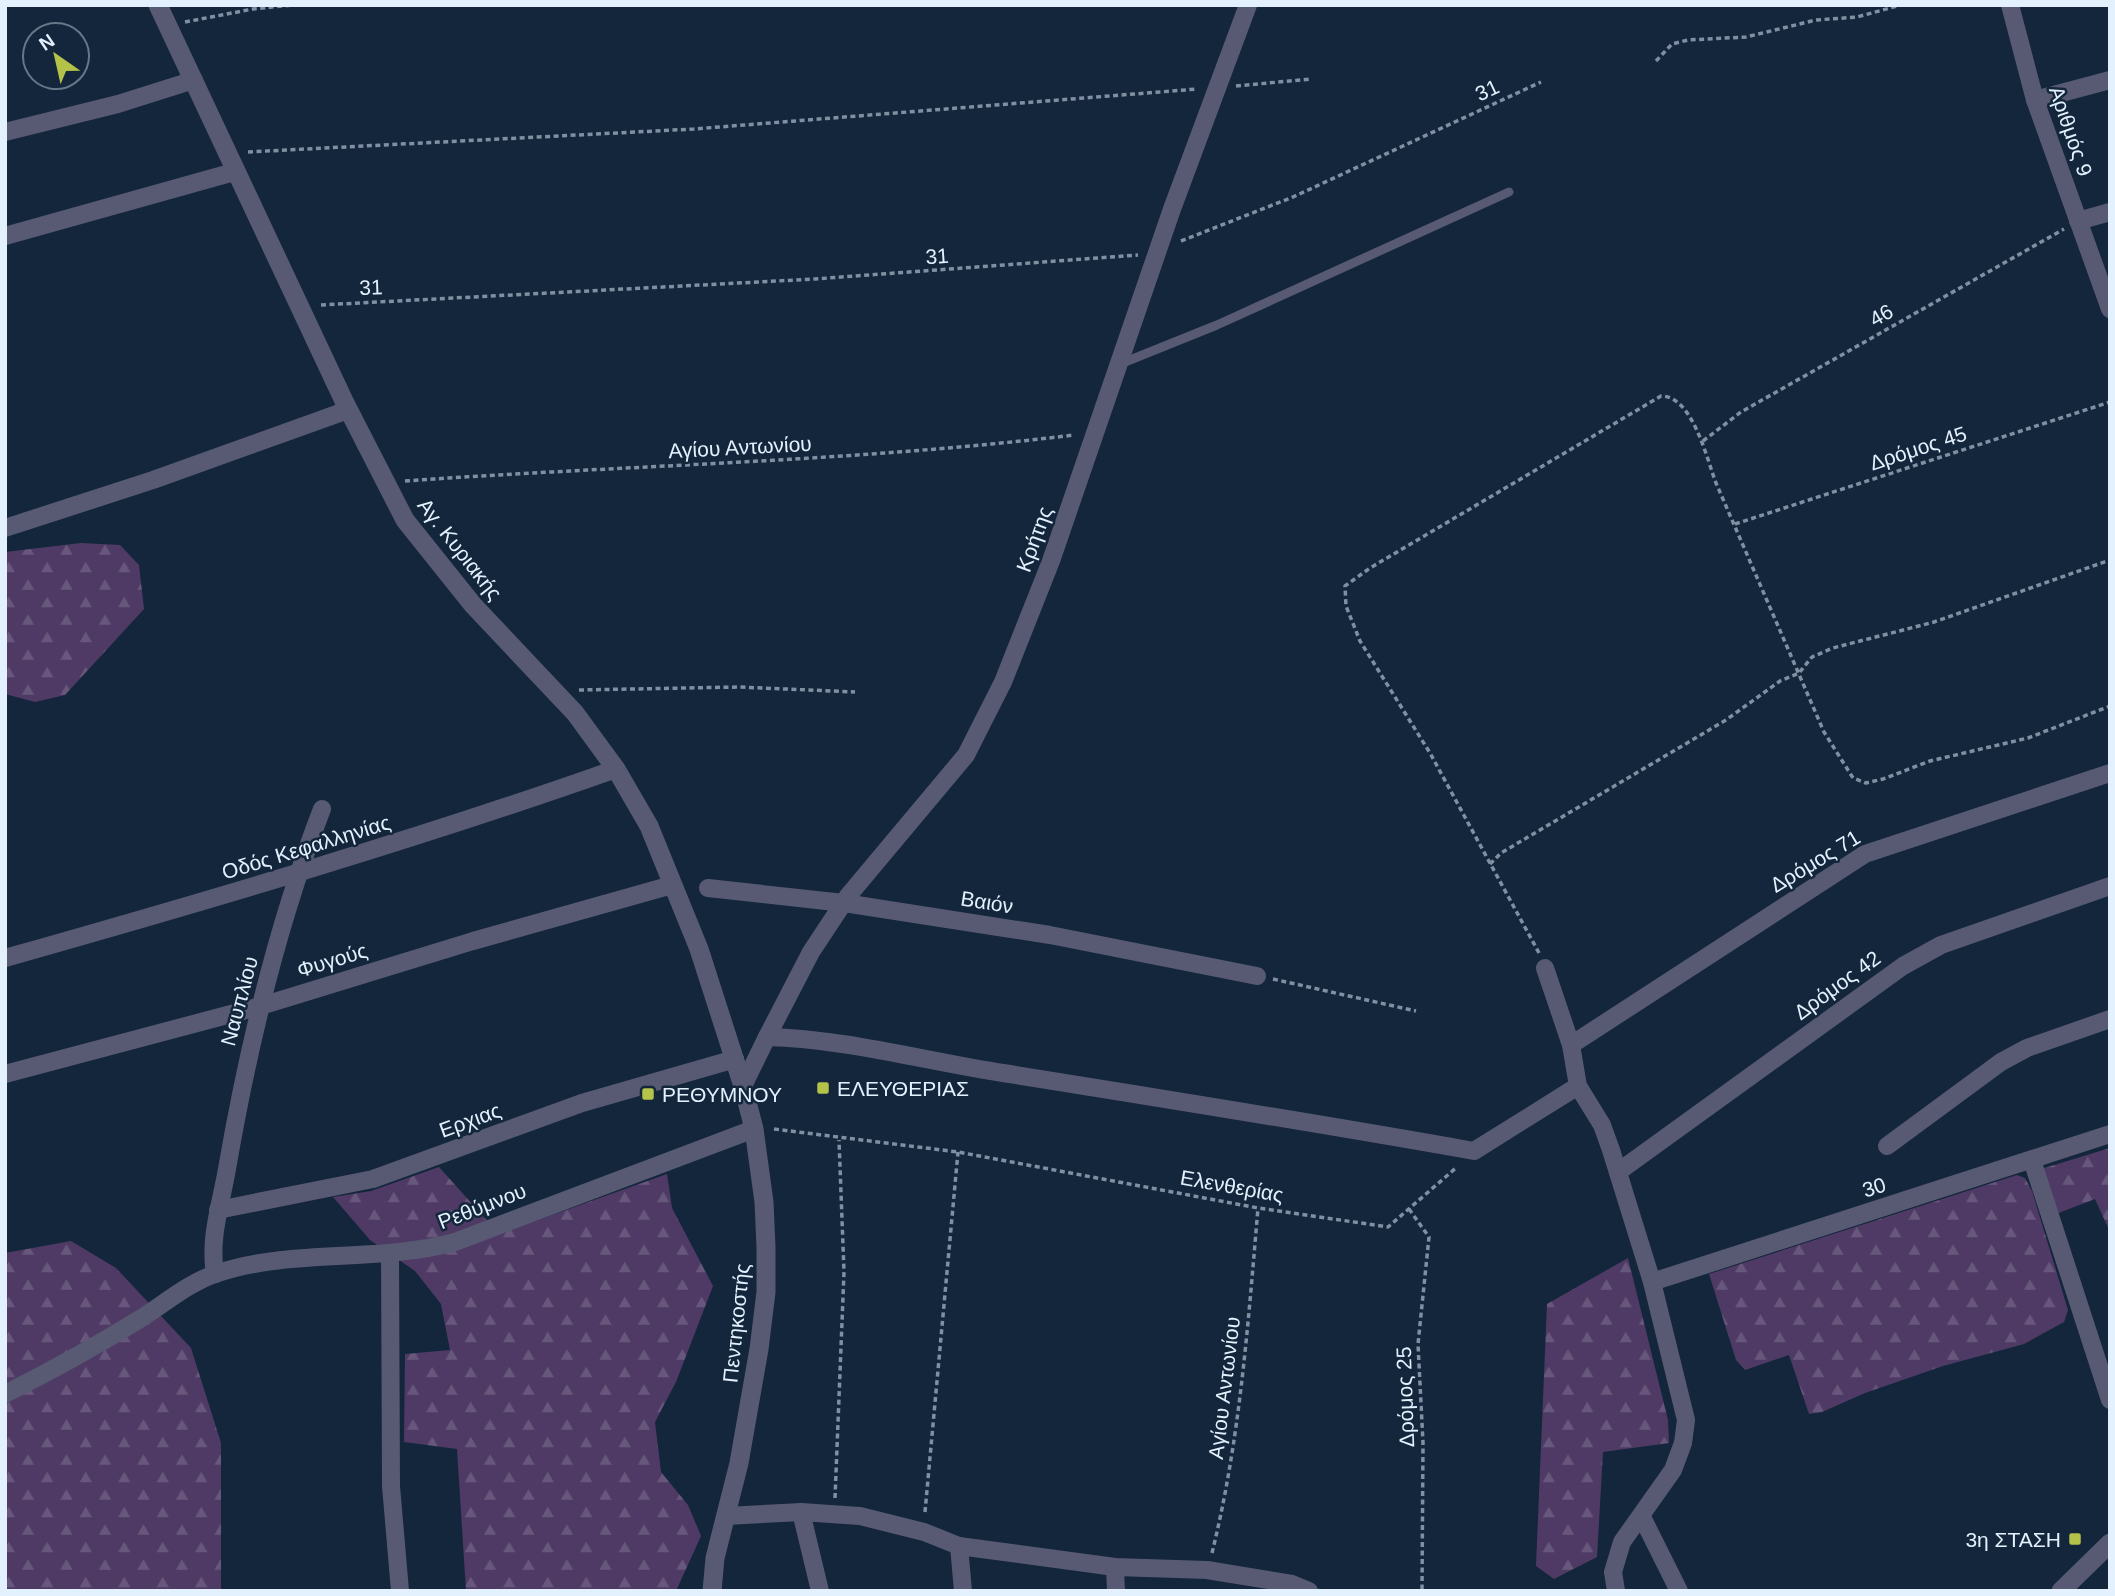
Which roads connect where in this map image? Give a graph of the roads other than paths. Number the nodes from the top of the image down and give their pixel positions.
1 (158, 5) edge
2 (1248, 5) edge
3 (2010, 5) edge
4 (194, 80) junction
5 (2110, 80) edge
6 (2035, 100) junction
7 (5, 132) edge
8 (230, 163) junction
9 (1509, 192) dead end
10 (2110, 212) edge
11 (2078, 221) junction
12 (5, 236) edge
13 (2110, 309) edge
14 (1121, 364) junction
15 (348, 410) junction
16 (5, 528) edge
17 (616, 769) junction
18 (2110, 773) edge
19 (323, 809) dead end
20 (297, 874) junction
21 (672, 885) junction
22 (2110, 886) edge
23 (708, 888) dead end
24 (844, 903) junction
25 (5, 958) edge
26 (1545, 968) road end
27 (1257, 976) road end
28 (261, 1006) junction
29 (2110, 1019) edge
30 (767, 1037) junction
31 (1571, 1045) junction
32 (735, 1059) junction
33 (5, 1074) edge
34 (744, 1086) junction
35 (1578, 1086) junction
36 (754, 1129) junction
37 (2110, 1134) edge
38 (1886, 1146) dead end
39 (2032, 1160) junction
40 (1618, 1172) junction
41 (218, 1210) junction
42 (390, 1253) junction
43 (215, 1273) junction
44 (1652, 1282) junction
45 (5, 1394) edge
46 (2110, 1399) edge
47 (801, 1512) junction
48 (726, 1516) junction
49 (1642, 1517) junction
50 (2110, 1544) edge
51 (959, 1546) junction
52 (1115, 1567) junction
53 (401, 1591) edge
54 (712, 1591) edge
55 (820, 1591) edge
56 (963, 1591) edge
57 (1116, 1591) edge
58 (1309, 1591) edge
59 (1616, 1591) edge
60 (1679, 1591) edge
61 (2061, 1591) edge

1 - 4 street, Αγ. Κυριακής
2 - 14 street, Κρήτης
3 - 6 street, Αριθμός 9
4 - 7 street
4 - 8 street, Αγ. Κυριακής
5 - 6 street
6 - 11 street, Αριθμός 9
8 - 12 street
8 - 15 street, Αγ. Κυριακής
9 - 14 lane
10 - 11 street
11 - 13 street, Αριθμός 9
14 - 24 street, Κρήτης
15 - 16 street
15 - 17 street, Αγ. Κυριακής
17 - 20 street, Οδός Κεφαλληνίας
17 - 21 street, Αγ. Κυριακής
18 - 31 street, Δρόμος 71
19 - 20 street, Ναυπλίου
20 - 25 street, Οδός Κεφαλληνίας
20 - 28 street, Ναυπλίου
21 - 28 street, Φυγούς
21 - 32 street, Αγ. Κυριακής
22 - 40 street, Δρόμος 42
23 - 24 street, Βαιόν
24 - 27 street, Βαιόν
24 - 30 street, Κρήτης
26 - 31 street
28 - 33 street, Φυγούς
28 - 41 street, Ναυπλίου
29 - 38 street
30 - 34 street, Κρήτης
30 - 35 street
31 - 35 street
32 - 34 street, Πεντηκοστής
32 - 41 street, Ερχιας
34 - 36 street, Πεντηκοστής
35 - 40 street
36 - 42 street, Ρεθύμνου
36 - 48 street, Πεντηκοστής
37 - 39 street, 30
39 - 44 street, 30
39 - 46 street
40 - 44 street
41 - 43 street, Ναυπλίου
42 - 43 street, Ρεθύμνου
42 - 53 street
43 - 45 street, Ρεθύμνου
44 - 49 street
47 - 48 street
47 - 51 street
47 - 55 street
48 - 54 street, Πεντηκοστής
49 - 59 street
49 - 60 street
50 - 61 street
51 - 52 street
51 - 56 street
52 - 57 street
52 - 58 street

